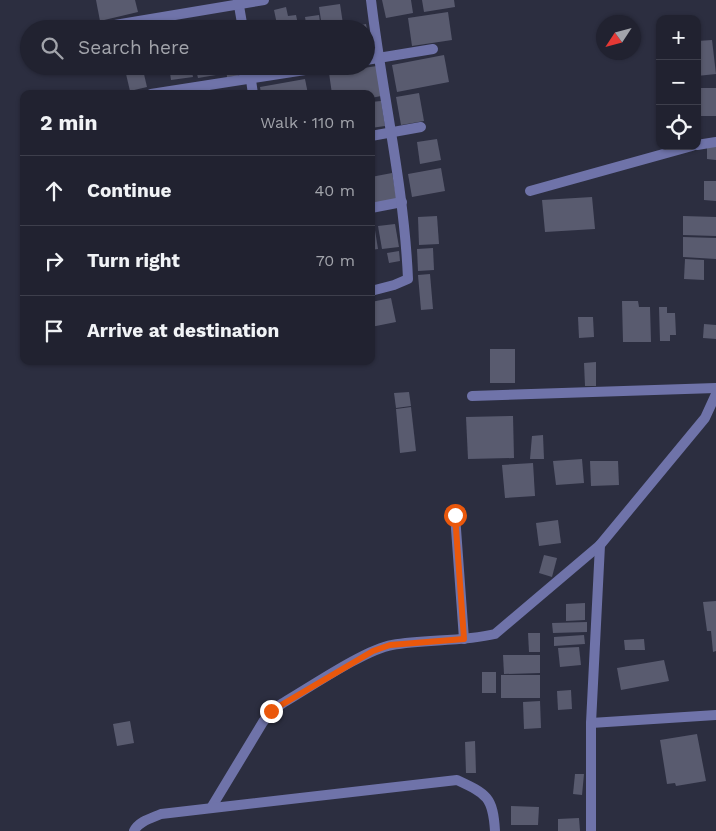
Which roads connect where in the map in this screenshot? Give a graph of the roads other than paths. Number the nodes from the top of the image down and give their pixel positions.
1 (264, 0) edge
2 (371, 0) edge
3 (238, 2) edge
4 (140, 20) edge
5 (241, 20) edge
6 (373, 20) edge
7 (375, 33) edge
8 (433, 49) dead end
9 (375, 58) edge
10 (378, 58) junction
11 (250, 75) edge
12 (280, 75) edge
13 (251, 80) junction
14 (180, 90) edge
15 (252, 90) edge
16 (421, 127) dead end
17 (392, 132) junction
18 (375, 135) edge
19 (716, 142) edge
20 (701, 144) edge
21 (678, 150) edge
22 (530, 191) dead end
23 (402, 202) junction
24 (375, 207) edge
25 (375, 289) edge
26 (716, 388) edge
27 (716, 394) edge
28 (472, 396) dead end
29 (455, 515) dead end
30 (600, 545) junction
31 (464, 639) junction
32 (716, 715) edge
33 (591, 724) junction
34 (211, 808) junction
35 (134, 831) edge
36 (495, 831) edge
37 (591, 831) edge

1 - 3 street
2 - 6 street
3 - 4 street
3 - 5 street
7 - 10 street
8 - 10 street
9 - 10 street
10 - 17 street
11 - 13 street
12 - 13 street
13 - 14 street
13 - 15 street
16 - 17 street
17 - 18 street
17 - 23 street
19 - 20 street
21 - 22 street
23 - 24 street
23 - 25 street
26 - 28 street
27 - 30 street
29 - 31 street
30 - 31 street
30 - 33 street
31 - 34 street
32 - 33 street
33 - 37 street
34 - 35 street
34 - 36 street

